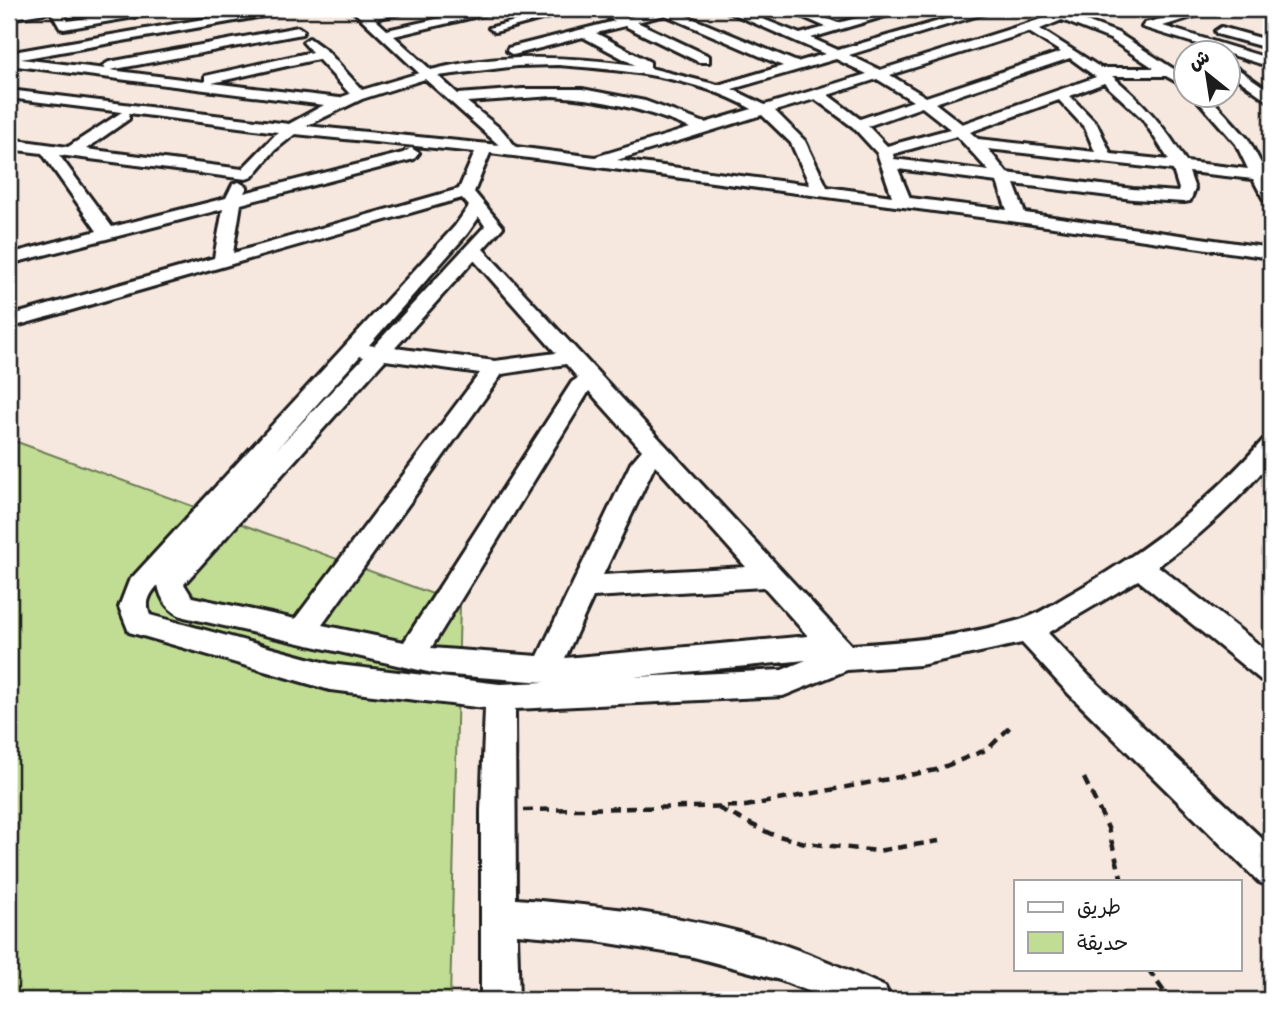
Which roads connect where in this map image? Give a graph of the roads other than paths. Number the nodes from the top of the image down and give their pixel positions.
1 (49, 9) edge
2 (55, 9) edge
3 (158, 9) edge
4 (280, 9) edge
5 (338, 9) edge
6 (407, 9) edge
7 (495, 9) edge
8 (572, 9) edge
9 (600, 9) edge
10 (728, 9) edge
11 (791, 9) edge
12 (903, 9) edge
13 (1043, 9) edge
14 (1081, 9) edge
15 (1103, 9) edge
16 (667, 10) edge
17 (982, 10) edge
18 (1212, 11) edge
19 (17, 12) edge
20 (363, 13) edge
21 (220, 14) edge
22 (1064, 16) junction
23 (1179, 19) junction
24 (626, 22) junction
25 (64, 25) junction
26 (837, 27) junction
27 (495, 28) dead end
28 (1030, 28) junction
29 (298, 31) junction
30 (1131, 31) junction
31 (584, 32) junction
32 (910, 33) junction
33 (387, 34) junction
34 (799, 38) junction
35 (1178, 38) edge
36 (1271, 45) edge
37 (69, 46) junction
38 (747, 46) junction
39 (957, 51) junction
40 (1072, 53) junction
41 (322, 54) junction
42 (837, 54) junction
43 (1242, 55) edge
44 (715, 56) junction
45 (9, 59) edge
46 (1271, 63) edge
47 (795, 66) junction
48 (454, 68) junction
49 (85, 71) junction
50 (657, 72) junction
51 (1170, 72) joint
52 (428, 74) junction
53 (881, 74) junction
54 (1103, 75) junction
55 (1242, 75) edge
56 (412, 79) junction
57 (593, 79) junction
58 (192, 83) junction
59 (1265, 88) edge
60 (718, 89) junction
61 (1242, 90) edge
62 (817, 93) junction
63 (9, 94) edge
64 (1061, 94) junction
65 (359, 95) junction
66 (455, 99) junction
67 (1271, 99) edge
68 (9, 101) edge
69 (921, 102) junction
70 (342, 103) junction
71 (1212, 108) edge
72 (763, 110) junction
73 (124, 116) junction
74 (858, 124) junction
75 (704, 128) junction
76 (961, 130) junction
77 (287, 133) junction
78 (974, 143) junction
79 (9, 144) edge
80 (47, 149) junction
81 (511, 150) junction
82 (71, 152) junction
83 (485, 152) junction
84 (411, 153) junction
85 (886, 158) junction
86 (1106, 159) junction
87 (594, 162) junction
88 (1180, 167) junction
89 (246, 174) junction
90 (1265, 176) edge
91 (1004, 178) junction
92 (820, 192) junction
93 (1271, 198) edge
94 (233, 200) junction
95 (471, 200) junction
96 (903, 202) junction
97 (1018, 217) junction
98 (107, 233) junction
99 (474, 250) junction
100 (1271, 253) edge
101 (9, 259) edge
102 (223, 261) junction
103 (9, 322) edge
104 (366, 351) junction
105 (572, 357) junction
106 (495, 368) junction
107 (591, 378) junction
108 (1271, 446) edge
109 (656, 449) junction
110 (1140, 567) junction
111 (772, 576) junction
112 (171, 587) junction
113 (585, 587) junction
114 (136, 598) junction
115 (1028, 630) junction
116 (301, 632) junction
117 (1265, 656) edge
118 (410, 657) junction
119 (845, 658) junction
120 (546, 669) junction
121 (500, 697) junction
122 (1271, 870) edge
123 (498, 915) junction
124 (500, 1000) edge
125 (872, 1000) edge

1 - 19 street
2 - 25 street
3 - 25 street
4 - 21 street
4 - 29 street
5 - 56 street
6 - 20 street
7 - 33 street
8 - 27 street
9 - 24 street
10 - 34 street
11 - 26 street
12 - 26 street
13 - 22 street
14 - 22 street
15 - 22 street
16 - 24 street
16 - 38 street
17 - 32 street
18 - 23 street
20 - 33 street
21 - 37 street
22 - 28 street
22 - 30 street
23 - 30 street
23 - 36 street
24 - 31 street
24 - 44 street
25 - 37 street
26 - 34 street
28 - 39 street
28 - 40 street
29 - 41 street
29 - 49 street
30 - 35 street
30 - 51 street
31 - 48 street
31 - 50 street
32 - 39 street
32 - 42 street
33 - 52 street
34 - 42 street
37 - 45 street
38 - 44 street
38 - 47 street
39 - 53 street
40 - 54 street
40 - 69 street
41 - 58 street
41 - 65 street
42 - 47 street
42 - 53 street
43 - 46 street
44 - 50 street
45 - 49 street
47 - 60 street
48 - 52 street
48 - 57 street
49 - 58 street
50 - 57 street
50 - 60 street
51 - 54 street
52 - 56 street
52 - 66 street
53 - 62 street
53 - 69 street
54 - 64 street
54 - 88 street
55 - 59 street
56 - 65 street
56 - 83 street
57 - 66 street
57 - 75 street
58 - 70 street
59 - 61 street
59 - 67 street
60 - 72 street
62 - 72 street
62 - 74 street
63 - 77 street
64 - 76 street
64 - 86 street
65 - 70 street
66 - 81 street
68 - 73 street
69 - 74 street
69 - 76 street
70 - 77 street
71 - 90 street
72 - 75 street
72 - 92 street
73 - 77 street
73 - 82 street
74 - 85 street
75 - 87 street
76 - 78 street
76 - 85 street
77 - 83 street
77 - 84 street
77 - 89 street
78 - 86 street
78 - 91 street
79 - 80 street
80 - 82 street
80 - 98 street
81 - 83 street
81 - 87 street
82 - 89 street
83 - 84 street
83 - 95 street
84 - 94 street
85 - 91 street
85 - 96 street
86 - 88 street
87 - 92 street
88 - 90 street
88 - 91 street
89 - 94 street
90 - 93 street
91 - 97 street
92 - 96 street
94 - 98 street
94 - 102 street
95 - 99 street
95 - 102 street
95 - 104 street
96 - 97 street
97 - 100 street
98 - 101 street
99 - 104 street
99 - 105 street
102 - 103 street
104 - 106 street
104 - 112 street
104 - 114 street
105 - 106 street
105 - 107 street
106 - 116 street
107 - 109 street
107 - 118 street
108 - 110 street
109 - 111 street
109 - 113 street
110 - 115 street
110 - 117 street
111 - 113 street
111 - 119 street
112 - 114 street
112 - 116 street
113 - 120 street
114 - 121 street
115 - 119 street
115 - 122 street
116 - 118 street
118 - 120 street
119 - 120 street
119 - 121 street
121 - 123 street
123 - 124 street
123 - 125 street

